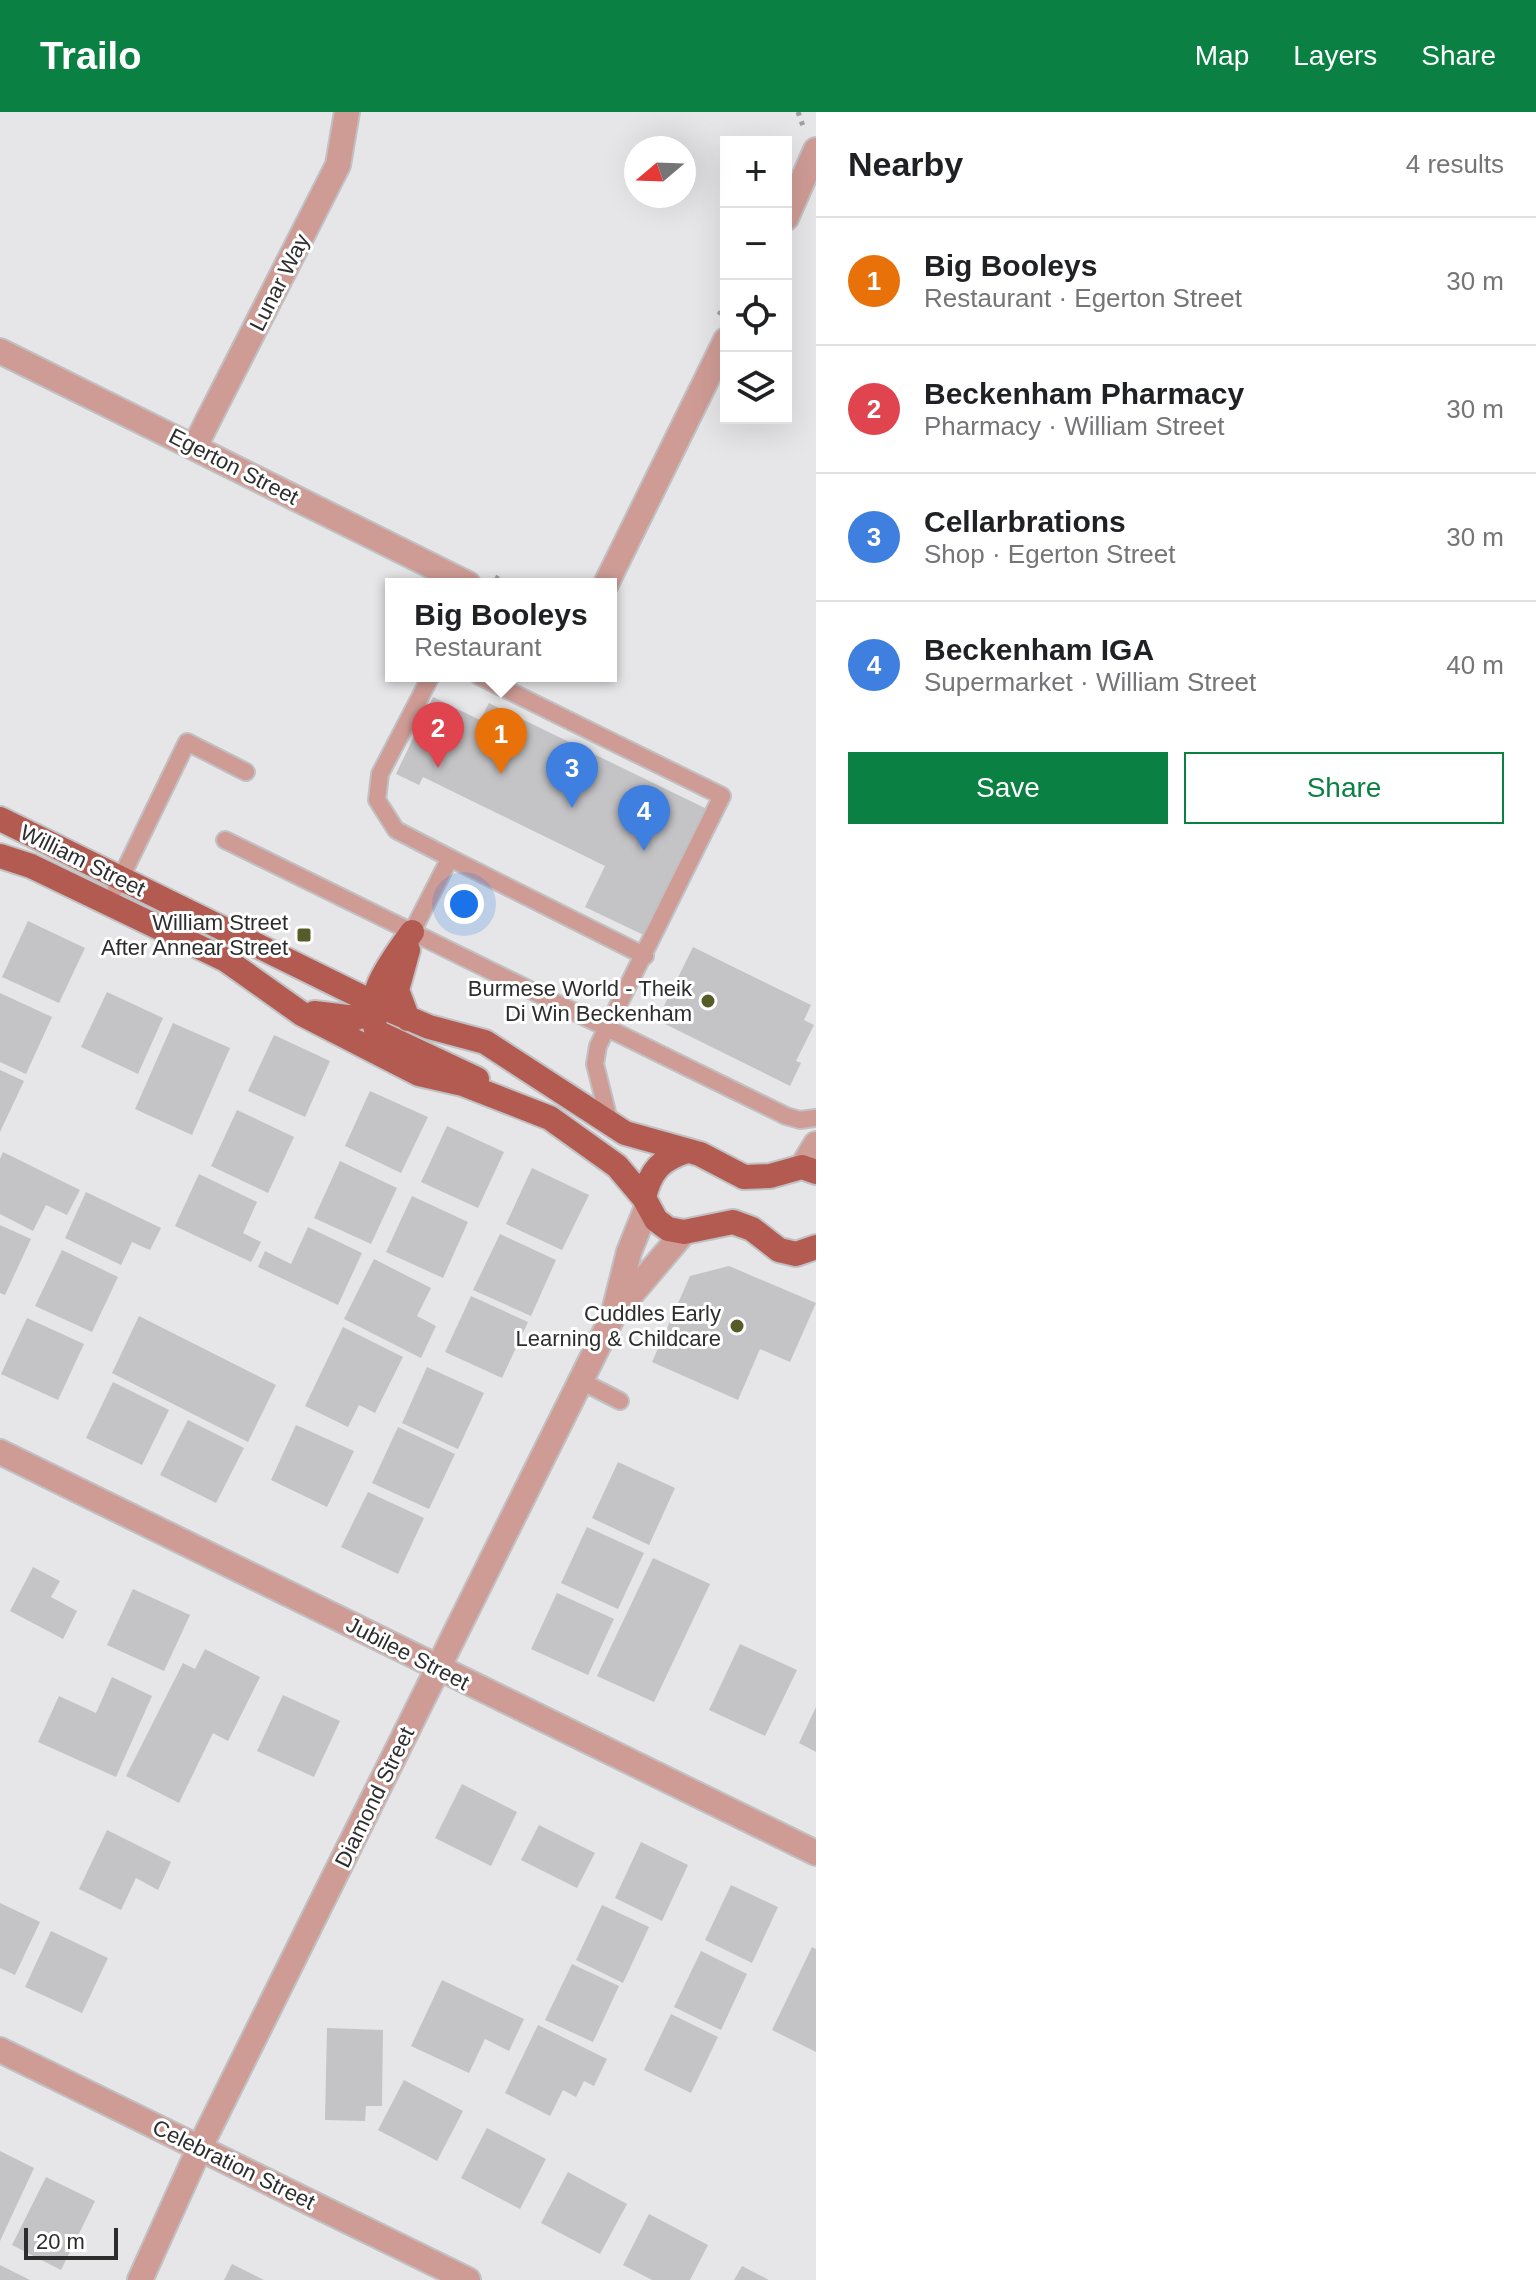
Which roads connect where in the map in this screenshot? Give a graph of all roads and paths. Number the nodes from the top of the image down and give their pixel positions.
1 (347, 112) edge
2 (816, 150) edge
3 (791, 208) edge
4 (0, 351) edge
5 (720, 352) edge
6 (195, 446) junction
7 (456, 578) edge
8 (609, 578) edge
9 (428, 682) edge
10 (491, 682) edge
11 (246, 772) dead end
12 (0, 819) edge
13 (225, 840) dead end
14 (0, 856) edge
15 (450, 858) junction
16 (120, 879) junction
17 (109, 903) junction
18 (412, 932) junction
19 (645, 956) junction
20 (388, 967) junction
21 (339, 986) junction
22 (285, 1003) junction
23 (388, 1009) junction
24 (607, 1028) junction
25 (500, 1098) junction
26 (816, 1118) edge
27 (610, 1124) junction
28 (816, 1144) edge
29 (687, 1151) junction
30 (809, 1170) edge
31 (645, 1202) junction
32 (684, 1232) junction
33 (813, 1251) edge
34 (613, 1316) junction
35 (581, 1381) junction
36 (620, 1401) dead end
37 (0, 1452) edge
38 (438, 1668) junction
39 (816, 1853) edge
40 (0, 2050) edge
41 (200, 2147) junction
42 (140, 2280) edge
43 (468, 2280) edge

1 - 6 street, Lunar Way
2 - 3 street
4 - 6 street, Egerton Street
5 - 8 street
6 - 7 street, Egerton Street
9 - 15 lane
10 - 19 lane
11 - 16 lane
12 - 16 main road, William Street
13 - 18 lane
14 - 17 main road, William Street
15 - 18 lane
15 - 19 lane
16 - 17 lane
16 - 21 main road, William Street
17 - 22 main road, William Street
18 - 20 main road
18 - 23 main road
18 - 24 lane
19 - 24 lane
20 - 21 main road
20 - 23 main road
21 - 23 main road, William Street
22 - 23 main road, William Street
22 - 25 main road, William Street
23 - 25 main road, William Street
23 - 27 main road, William Street
24 - 26 lane
24 - 27 lane
25 - 31 main road, William Street
27 - 29 main road, William Street
28 - 30 street
29 - 30 main road, William Street
29 - 31 main road
31 - 32 main road, William Street
31 - 34 street, Diamond Street
32 - 33 main road
32 - 34 street, Diamond Street
34 - 35 street, Diamond Street
35 - 36 lane
35 - 38 street, Diamond Street
37 - 38 street, Jubilee Street
38 - 39 street, Jubilee Street
38 - 41 street, Diamond Street
40 - 41 street, Celebration Street
41 - 42 street, Diamond Street
41 - 43 street, Celebration Street

